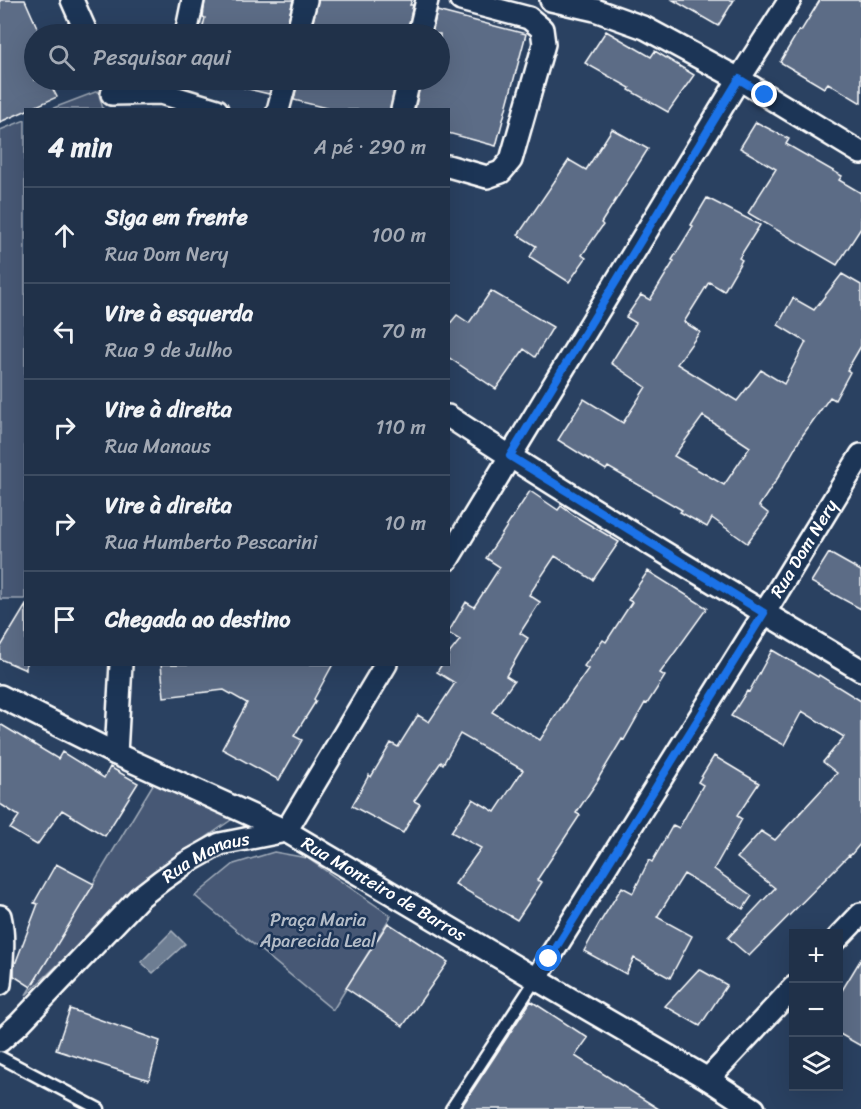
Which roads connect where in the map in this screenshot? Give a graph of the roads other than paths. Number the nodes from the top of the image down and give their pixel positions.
1 (72, 0) edge
2 (193, 0) edge
3 (306, 0) edge
4 (427, 0) edge
5 (461, 0) edge
6 (550, 0) edge
7 (790, 0) edge
8 (83, 24) edge
9 (188, 24) edge
10 (300, 24) edge
11 (421, 24) edge
12 (739, 79) junction
13 (169, 90) edge
14 (179, 90) edge
15 (283, 90) edge
16 (407, 90) edge
17 (111, 94) edge
18 (213, 108) edge
19 (279, 108) edge
20 (402, 108) edge
21 (861, 153) edge
22 (450, 167) edge
23 (450, 417) edge
24 (861, 455) edge
25 (510, 456) junction
26 (450, 556) edge
27 (764, 613) junction
28 (121, 666) edge
29 (385, 666) edge
30 (861, 670) edge
31 (0, 696) edge
32 (116, 754) junction
33 (286, 831) junction
34 (861, 914) edge
35 (0, 915) edge
36 (843, 933) edge
37 (536, 979) junction
38 (0, 984) edge
39 (789, 992) edge
40 (0, 1041) edge
41 (0, 1057) edge
42 (708, 1079) junction
43 (99, 1109) edge
44 (451, 1109) edge
45 (754, 1109) edge

1 - 8 street
2 - 9 street
3 - 10 street
4 - 11 street
5 - 22 street
6 - 12 street
7 - 12 street
12 - 21 street
12 - 25 street
13 - 17 street
14 - 18 street
15 - 19 street
16 - 20 street
23 - 25 street
24 - 27 street, Rua Dom Nery
25 - 26 street
25 - 27 street
27 - 30 street
27 - 37 street, Rua Dom Nery
28 - 32 street
29 - 33 street
31 - 32 street, Rua Monteiro de Barros
32 - 33 street, Rua Monteiro de Barros
33 - 37 street, Rua Monteiro de Barros
33 - 40 street, Rua Manaus
34 - 36 street
35 - 38 street
37 - 42 street, Rua Monteiro de Barros
37 - 44 lane
39 - 42 street
41 - 43 lane
42 - 45 street, Rua Monteiro de Barros

